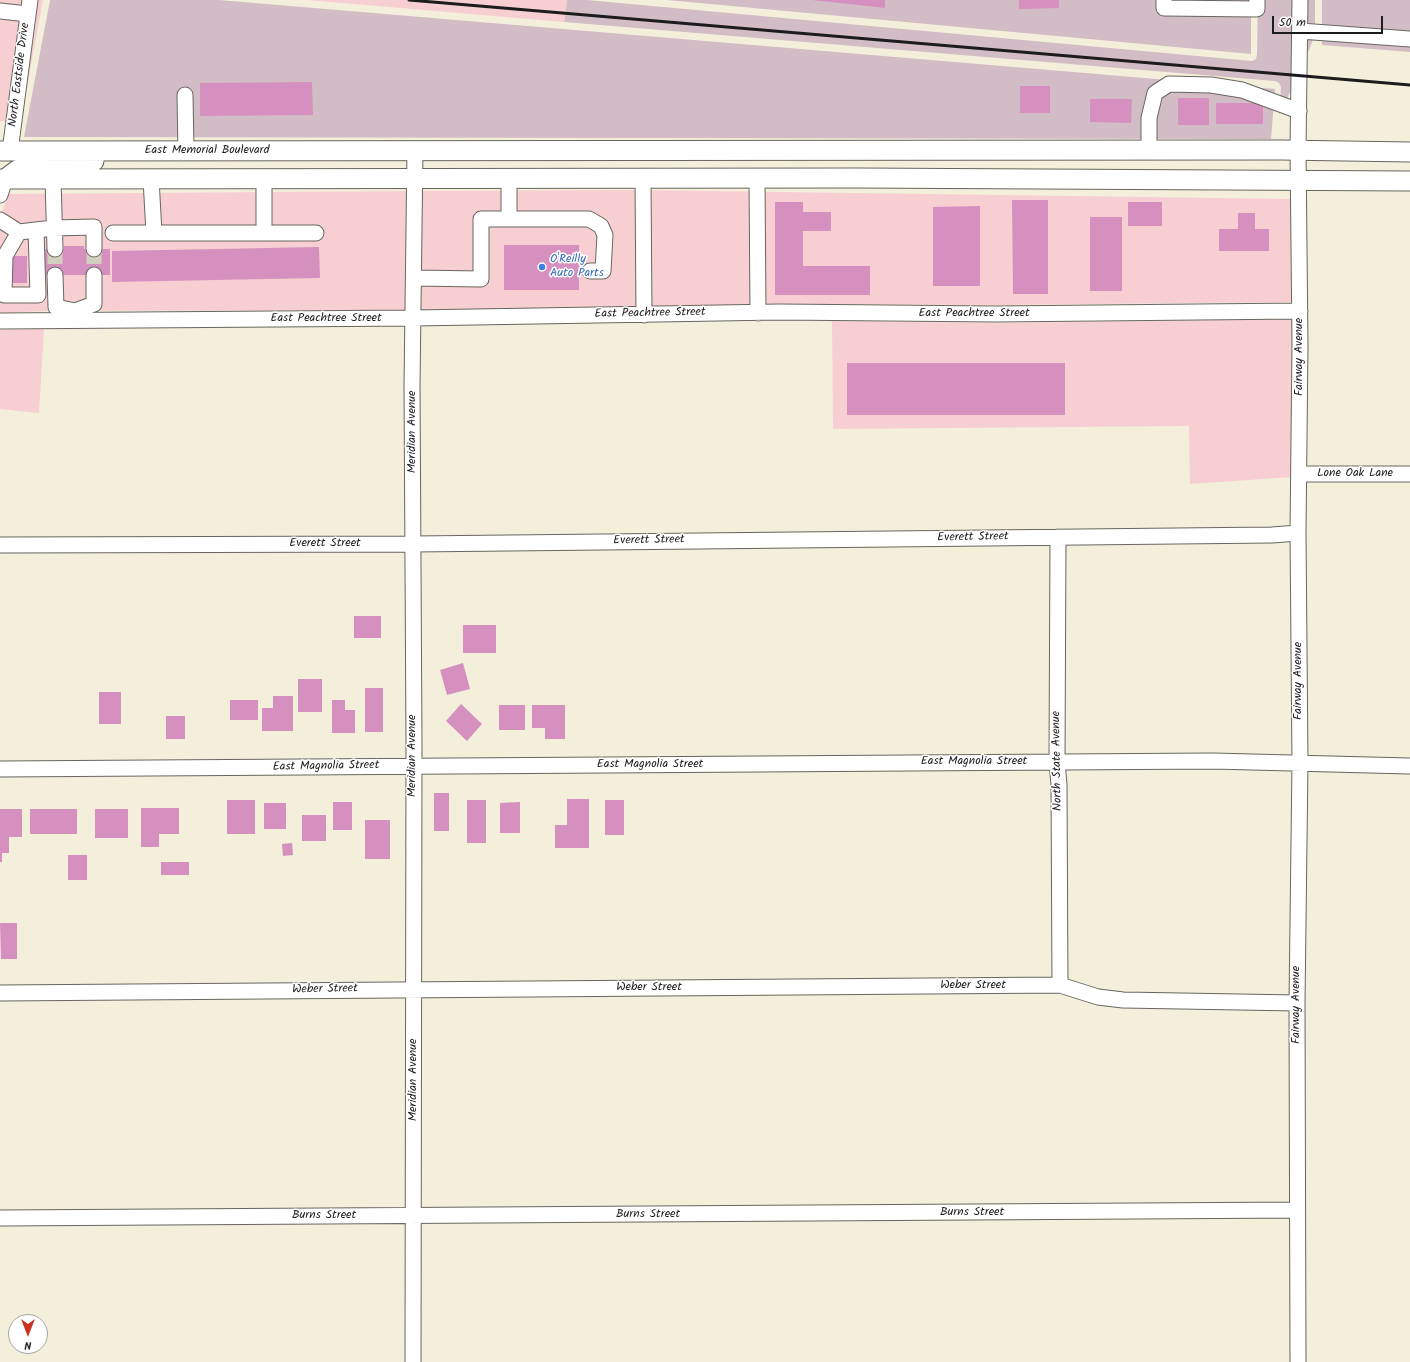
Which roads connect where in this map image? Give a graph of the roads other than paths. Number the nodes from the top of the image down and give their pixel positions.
1 (1164, 0) edge
2 (1257, 0) edge
3 (1300, 0) edge
4 (1212, 4) edge
5 (29, 7) edge
6 (0, 11) edge
7 (1300, 31) junction
8 (1410, 39) edge
9 (185, 96) dead end
10 (1299, 111) junction
11 (857, 149) junction
12 (182, 150) junction
13 (415, 150) junction
14 (1149, 150) junction
15 (1298, 150) junction
16 (5, 151) edge
17 (1410, 152) edge
18 (857, 178) junction
19 (53, 179) junction
20 (151, 179) junction
21 (264, 179) junction
22 (509, 179) junction
23 (643, 179) junction
24 (758, 179) junction
25 (1299, 179) junction
26 (414, 180) junction
27 (1410, 181) edge
28 (2, 184) edge
29 (509, 219) junction
30 (0, 220) edge
31 (54, 228) junction
32 (36, 230) junction
33 (20, 232) junction
34 (113, 233) dead end
35 (154, 233) junction
36 (264, 233) junction
37 (316, 233) dead end
38 (55, 249) tunnel mouth
39 (94, 249) tunnel mouth
40 (590, 271) dead end
41 (55, 275) tunnel mouth
42 (94, 275) tunnel mouth
43 (414, 278) junction
44 (1300, 311) junction
45 (758, 313) junction
46 (75, 315) junction
47 (644, 315) junction
48 (414, 318) junction
49 (0, 322) edge
50 (1299, 474) junction
51 (1410, 474) edge
52 (1298, 533) junction
53 (1058, 537) junction
54 (413, 544) junction
55 (0, 545) edge
56 (1057, 762) junction
57 (1300, 762) junction
58 (1409, 766) edge
59 (413, 768) junction
60 (0, 769) edge
61 (1060, 985) junction
62 (414, 989) junction
63 (0, 993) edge
64 (1297, 1003) junction
65 (1297, 1210) junction
66 (414, 1216) junction
67 (0, 1218) edge
68 (413, 1362) edge
69 (1298, 1362) edge

1 - 4 street
2 - 4 street
3 - 7 street, Fairway Avenue
5 - 6 street
5 - 16 street, North Eastside Drive
7 - 8 street
7 - 10 street, Fairway Avenue
9 - 12 street
10 - 14 street
10 - 15 street, Fairway Avenue
11 - 13 main road, East Memorial Boulevard
11 - 14 main road, East Memorial Boulevard
11 - 18 main road
12 - 13 main road, East Memorial Boulevard
12 - 16 main road, East Memorial Boulevard
12 - 28 main road
13 - 26 street, Meridian Avenue
14 - 15 main road, East Memorial Boulevard
15 - 17 main road, East Memorial Boulevard
15 - 25 street, Fairway Avenue
18 - 24 main road
18 - 25 main road
19 - 20 main road
19 - 28 main road
19 - 31 street
20 - 21 main road
20 - 35 street
21 - 26 main road
21 - 36 street
22 - 23 main road
22 - 26 main road
22 - 29 street
23 - 24 main road
23 - 47 street
24 - 45 street
25 - 27 main road
25 - 44 street, Fairway Avenue
26 - 43 street, Meridian Avenue
29 - 40 street
29 - 43 street
30 - 33 street
31 - 32 street
31 - 38 street
31 - 39 street
32 - 33 street
32 - 33 street
34 - 35 street
35 - 36 street
36 - 37 street
41 - 46 street
42 - 46 street
43 - 48 street, Meridian Avenue
44 - 45 street, East Peachtree Street
44 - 50 street, Fairway Avenue
45 - 47 street, East Peachtree Street
46 - 48 street, East Peachtree Street
46 - 49 street, East Peachtree Street
47 - 48 street, East Peachtree Street
48 - 54 street, Meridian Avenue
50 - 51 street, Lone Oak Lane
50 - 52 street, Fairway Avenue
52 - 53 street, Everett Street
52 - 57 street, Fairway Avenue
53 - 54 street, Everett Street
53 - 56 street, North State Avenue
54 - 55 street, Everett Street
54 - 59 street, Meridian Avenue
56 - 57 street, East Magnolia Street
56 - 59 street, East Magnolia Street
56 - 61 street, North State Avenue
57 - 58 street, East Magnolia Street
57 - 64 street, Fairway Avenue
59 - 60 street, East Magnolia Street
59 - 62 street, Meridian Avenue
61 - 62 street, Weber Street
61 - 64 street, Weber Street
62 - 63 street, Weber Street
62 - 66 street, Meridian Avenue
64 - 65 street, Fairway Avenue
65 - 66 street, Burns Street
65 - 69 street, Fairway Avenue
66 - 67 street, Burns Street
66 - 68 street, Meridian Avenue

